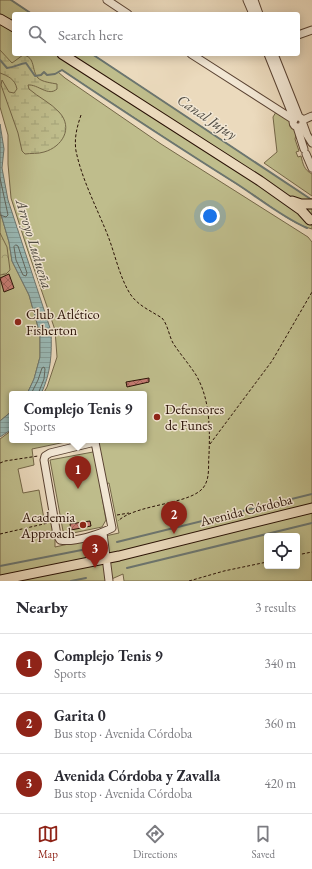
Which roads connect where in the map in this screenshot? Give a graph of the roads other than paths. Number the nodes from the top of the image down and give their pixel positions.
1 (107, 0) edge
2 (247, 0) edge
3 (254, 0) edge
4 (125, 12) edge
5 (252, 12) edge
6 (258, 12) edge
7 (0, 19) edge
8 (12, 26) edge
9 (312, 30) edge
10 (300, 34) edge
11 (65, 56) edge
12 (194, 56) edge
13 (269, 56) edge
14 (275, 56) edge
15 (312, 116) edge
16 (298, 121) junction
17 (311, 141) edge
18 (306, 151) edge
19 (312, 168) edge
20 (287, 199) junction
21 (312, 205) edge
22 (311, 222) edge
23 (91, 443) edge
24 (95, 443) edge
25 (312, 508) edge
26 (103, 533) junction
27 (107, 558) junction
28 (0, 580) edge
29 (110, 581) edge

1 - 4 street
2 - 5 street
3 - 6 street
7 - 8 main road
9 - 10 street
11 - 20 main road
12 - 16 street
13 - 16 street
14 - 16 street
15 - 16 street
16 - 17 street
16 - 18 street
17 - 18 street
18 - 19 street
20 - 21 main road
20 - 22 main road
21 - 22 main road
23 - 26 street
24 - 26 street
25 - 27 main road, Avenida Córdoba
26 - 27 street
27 - 28 main road, Avenida Córdoba
27 - 29 street

